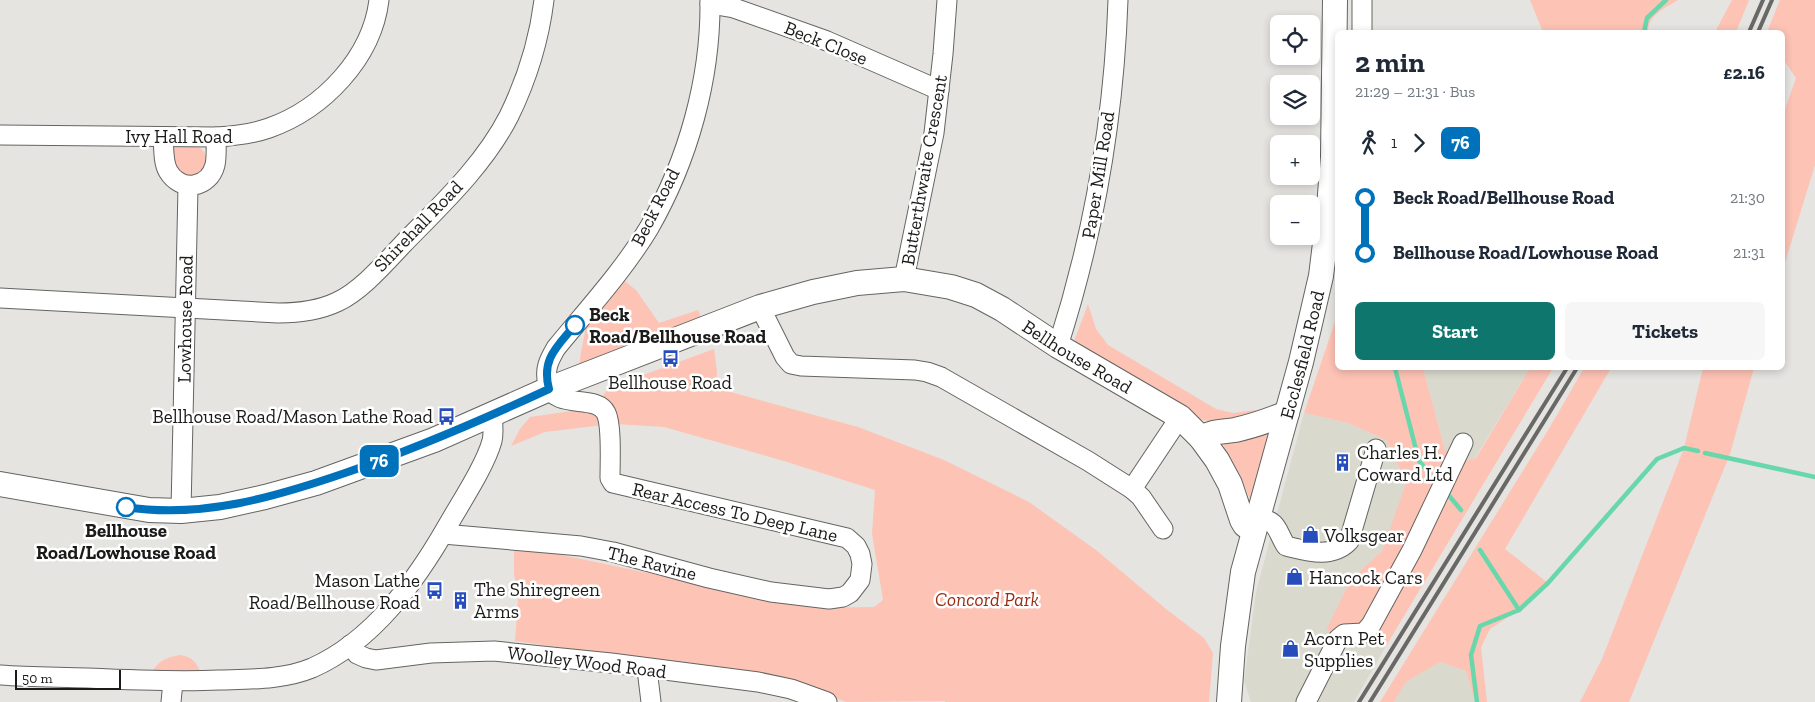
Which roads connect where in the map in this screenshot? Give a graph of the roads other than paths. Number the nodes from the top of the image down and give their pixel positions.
1 (379, 0) edge
2 (544, 0) edge
3 (947, 0) edge
4 (1118, 0) edge
5 (1335, 0) edge
6 (1362, 0) edge
7 (710, 2) edge
8 (1335, 30) edge
9 (1362, 30) edge
10 (939, 90) junction
11 (1335, 133) edge
12 (0, 135) edge
13 (164, 137) junction
14 (216, 137) junction
15 (188, 186) junction
16 (904, 279) junction
17 (0, 298) edge
18 (760, 307) junction
19 (185, 309) junction
20 (1058, 346) junction
21 (549, 389) junction
22 (1287, 413) junction
23 (492, 415) junction
24 (1180, 417) junction
25 (1202, 438) junction
26 (1463, 443) dead end
27 (1376, 449) dead end
28 (0, 484) edge
29 (1132, 490) junction
30 (181, 511) junction
31 (1256, 524) junction
32 (1163, 529) dead end
33 (443, 534) junction
34 (856, 586) joint
35 (350, 646) junction
36 (647, 669) junction
37 (0, 675) edge
38 (173, 682) junction
39 (1231, 701) edge
40 (170, 702) edge
41 (651, 702) edge
42 (827, 702) edge
43 (1306, 702) edge

1 - 14 street, Ivy Hall Road
2 - 19 street, Shirehall Road
3 - 10 street, Butterthwaite Crescent
4 - 20 street, Paper Mill Road
5 - 8 main road, Ecclesfield Road
6 - 9 street
7 - 10 street, Beck Close
7 - 21 street, Beck Road
10 - 16 street, Butterthwaite Crescent
11 - 22 main road, Ecclesfield Road
12 - 13 street, Ivy Hall Road
13 - 14 street, Ivy Hall Road
13 - 15 street
14 - 15 street
15 - 19 street, Lowhouse Road
16 - 18 main road, Bellhouse Road
16 - 20 main road, Bellhouse Road
17 - 19 street, Shirehall Road
18 - 21 main road, Bellhouse Road
18 - 29 street
19 - 30 street, Lowhouse Road
20 - 24 main road, Bellhouse Road
21 - 23 main road, Bellhouse Road
21 - 34 street, Rear Access To Deep Lane
22 - 25 main road
22 - 31 main road, Ecclesfield Road
23 - 30 main road, Bellhouse Road
23 - 33 street
24 - 25 main road, Bellhouse Road
24 - 29 street
25 - 31 main road, Bellhouse Road
26 - 43 street
27 - 31 street
28 - 30 main road, Bellhouse Road
29 - 32 street
31 - 39 main road, Ecclesfield Road
33 - 34 street, The Ravine
33 - 35 street
35 - 36 street, Woolley Wood Road
35 - 38 street
36 - 41 street
36 - 42 street, Woolley Wood Road
37 - 38 street
38 - 40 street

